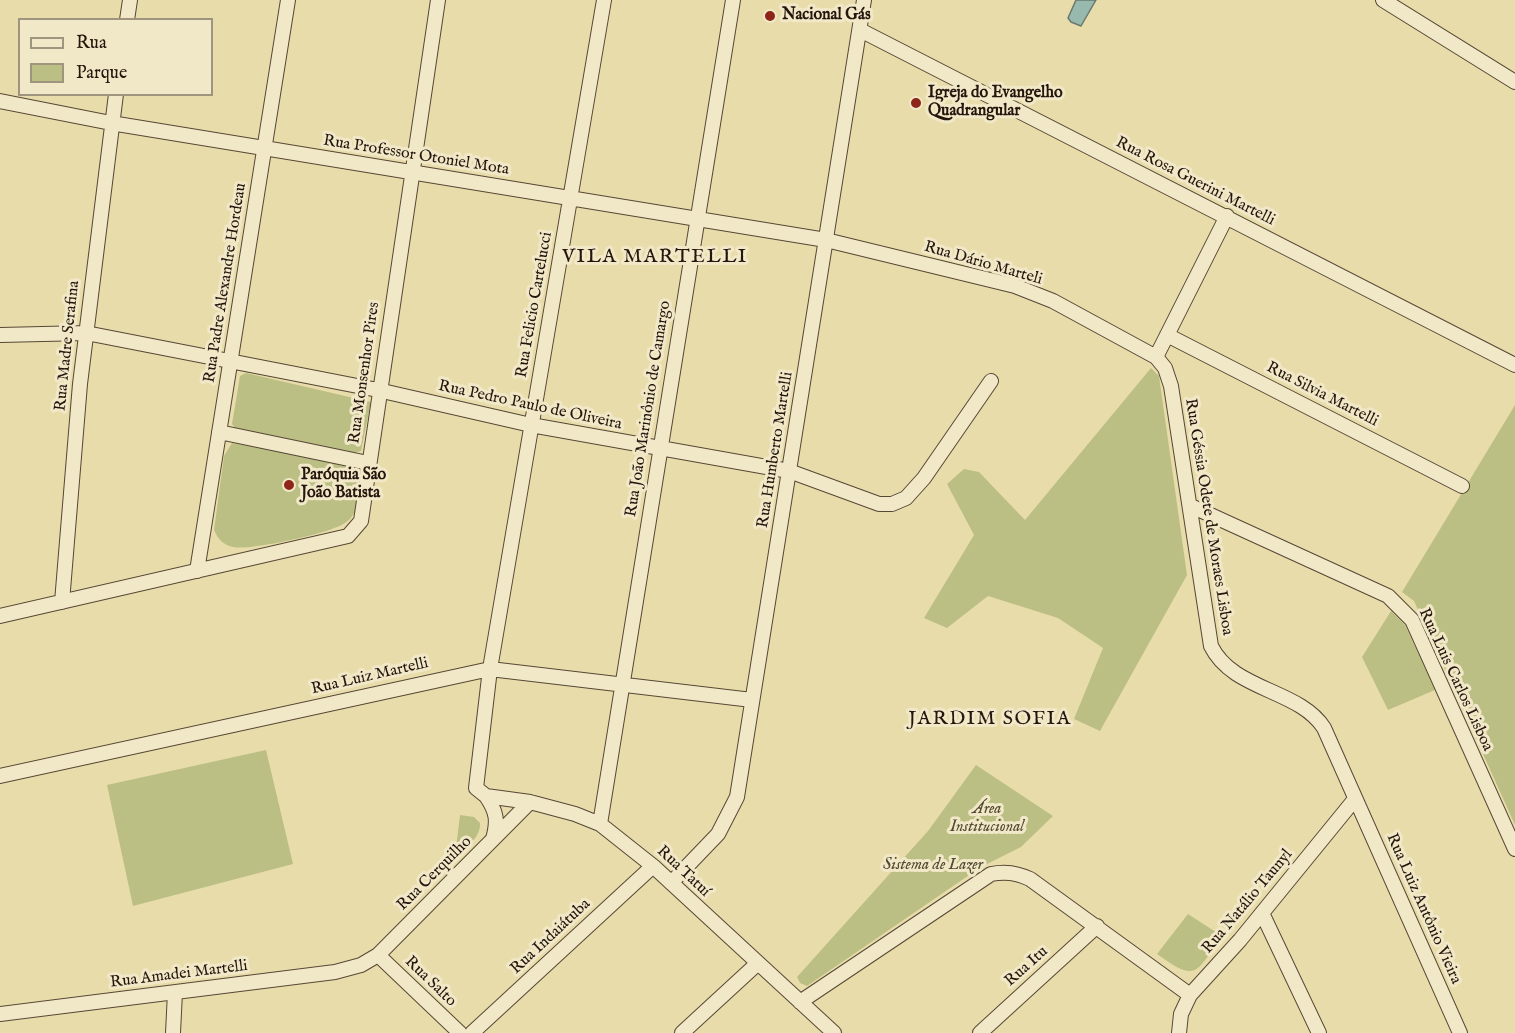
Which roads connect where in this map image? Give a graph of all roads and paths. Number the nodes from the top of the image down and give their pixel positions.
1 (130, 0) edge
2 (288, 0) edge
3 (438, 0) edge
4 (604, 0) edge
5 (733, 0) edge
6 (1383, 0) edge
7 (859, 1) edge
8 (127, 18) edge
9 (860, 30) junction
10 (1515, 82) edge
11 (116, 96) edge
12 (0, 101) edge
13 (111, 123) junction
14 (265, 148) junction
15 (412, 172) junction
16 (570, 198) junction
17 (1227, 216) junction
18 (697, 219) junction
19 (826, 240) junction
20 (86, 333) junction
21 (1167, 335) junction
22 (0, 336) edge
23 (1156, 357) junction
24 (230, 360) junction
25 (1515, 365) edge
26 (991, 381) dead end
27 (378, 390) junction
28 (531, 425) junction
29 (219, 432) junction
30 (660, 448) junction
31 (368, 464) junction
32 (789, 471) junction
33 (1462, 486) dead end
34 (1191, 506) junction
35 (197, 571) junction
36 (62, 602) junction
37 (0, 616) edge
38 (490, 669) junction
39 (621, 683) junction
40 (752, 700) junction
41 (0, 776) edge
42 (483, 795) junction
43 (1355, 799) junction
44 (530, 802) junction
45 (600, 824) junction
46 (492, 840) junction
47 (1515, 849) edge
48 (653, 866) junction
49 (671, 883) junction
50 (1262, 913) junction
51 (1097, 926) junction
52 (378, 955) junction
53 (758, 963) junction
54 (361, 965) joint
55 (175, 992) junction
56 (1191, 994) junction
57 (800, 1002) junction
58 (0, 1014) edge
59 (173, 1033) edge
60 (460, 1033) edge
61 (472, 1033) edge
62 (682, 1033) edge
63 (834, 1033) edge
64 (980, 1033) edge
65 (1179, 1033) edge
66 (1319, 1033) edge
67 (1460, 1033) edge

1 - 8 street
2 - 14 street, Rua Padre Alexandre Hordeau
3 - 15 street, Rua Monsenhor Pires
4 - 16 street, Rua Felicio Cartelucci
5 - 18 street, Rua João Marinônio de Camargo
6 - 10 street
7 - 9 street, Rua Humberto Martelli
9 - 17 street, Rua Rosa Guerini Martelli
9 - 19 street, Rua Humberto Martelli
11 - 13 street, Rua Madre Serafina
12 - 13 street, Rua Professor Otoniel Mota
13 - 14 street, Rua Professor Otoniel Mota
13 - 20 street, Rua Madre Serafina
14 - 15 street, Rua Professor Otoniel Mota
14 - 24 street, Rua Padre Alexandre Hordeau
15 - 16 street, Rua Professor Otoniel Mota
15 - 27 street, Rua Monsenhor Pires
16 - 18 street, Rua Professor Otoniel Mota
16 - 28 street, Rua Felicio Cartelucci
17 - 21 street
17 - 25 street, Rua Rosa Guerini Martelli
18 - 19 street, Rua Professor Otoniel Mota
18 - 30 street, Rua João Marinônio de Camargo
19 - 23 street, Rua Dário Marteli
19 - 32 street, Rua Humberto Martelli
20 - 22 street, Rua Pedro Paulo de Oliveira
20 - 24 street, Rua Pedro Paulo de Oliveira
20 - 36 street, Rua Madre Serafina
21 - 23 street
21 - 33 street, Rua Silvia Martelli
23 - 34 street, Rua Géssia Odete de Moraes Lisboa
24 - 27 street, Rua Pedro Paulo de Oliveira
24 - 29 street, Rua Padre Alexandre Hordeau
26 - 32 street, Rua Pedro Paulo de Oliveira
27 - 28 street, Rua Pedro Paulo de Oliveira
27 - 31 street, Rua Monsenhor Pires
28 - 30 street, Rua Pedro Paulo de Oliveira
28 - 38 street, Rua Felicio Cartelucci
29 - 31 street
29 - 35 street, Rua Padre Alexandre Hordeau
30 - 32 street, Rua Pedro Paulo de Oliveira
30 - 39 street, Rua João Marinônio de Camargo
31 - 35 street, Rua Monsenhor Pires
32 - 40 street, Rua Humberto Martelli
34 - 43 street, Rua Géssia Odete de Moraes Lisboa
34 - 47 street, Rua Luis Carlos Lisboa
35 - 36 street, Rua Monsenhor Pires
36 - 37 street, Rua Monsenhor Pires
38 - 39 street, Rua Luiz Martelli
38 - 41 street, Rua Luiz Martelli
38 - 42 street, Rua Felicio Cartelucci
39 - 40 street, Rua Luiz Martelli
39 - 45 street, Rua João Marinônio de Camargo
40 - 49 street, Rua Humberto Martelli
42 - 44 street, Rua Tatuí
42 - 46 street
43 - 50 street, Rua Natálio Taunyl
43 - 67 street, Rua Luiz Antônio Vieira
44 - 45 street, Rua Tatuí
44 - 46 street, Rua Cerquilho
45 - 48 street, Rua Tatuí
46 - 52 street, Rua Cerquilho
48 - 49 street, Rua Tatuí
48 - 61 street, Rua Indaiátuba
49 - 53 street, Rua Tatuí
50 - 56 street, Rua Natálio Taunyl
50 - 66 street
51 - 56 street
51 - 57 street
51 - 64 street, Rua Itu
52 - 54 street, Rua Cerquilho
52 - 60 street, Rua Salto
53 - 57 street, Rua Tatuí
53 - 62 street
54 - 55 street, Rua Amadei Martelli
55 - 58 street, Rua Amadei Martelli
55 - 59 street
56 - 65 street, Rua Natálio Taunyl
57 - 63 street, Rua Tatuí

